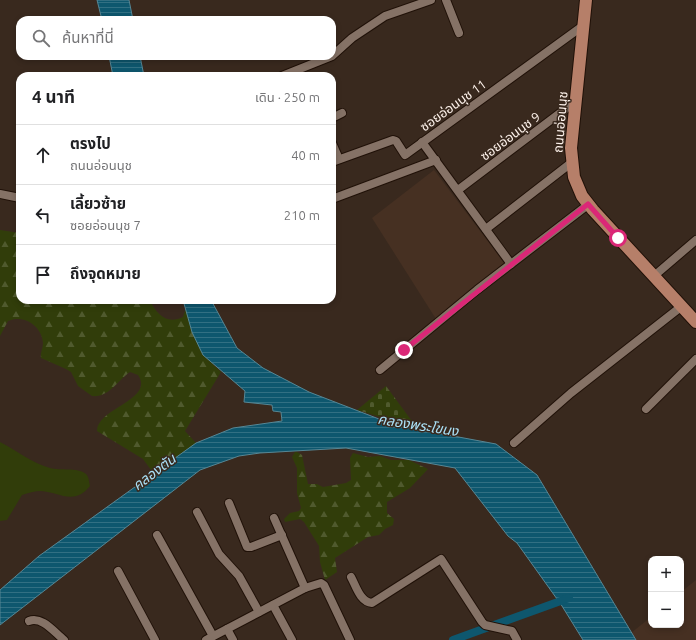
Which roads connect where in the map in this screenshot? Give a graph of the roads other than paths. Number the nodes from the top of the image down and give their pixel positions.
1 (431, 0) edge
2 (446, 0) edge
3 (586, 0) edge
4 (594, 0) edge
5 (584, 25) junction
6 (459, 33) dead end
7 (336, 52) edge
8 (322, 60) edge
9 (292, 72) edge
10 (576, 102) junction
11 (342, 113) dead end
12 (336, 116) edge
13 (422, 142) junction
14 (336, 160) edge
15 (436, 160) junction
16 (572, 163) junction
17 (458, 190) junction
18 (0, 194) edge
19 (16, 197) edge
20 (336, 198) edge
21 (588, 204) junction
22 (486, 229) junction
23 (696, 240) edge
24 (511, 264) junction
25 (657, 274) junction
26 (682, 306) junction
27 (695, 316) edge
28 (696, 359) edge
29 (380, 370) dead end
30 (646, 408) dead end
31 (514, 443) dead end
32 (229, 503) dead end
33 (197, 512) dead end
34 (274, 518) dead end
35 (157, 535) dead end
36 (282, 535) junction
37 (118, 571) dead end
38 (351, 578) dead end
39 (305, 588) junction
40 (273, 604) junction
41 (259, 612) junction
42 (29, 621) dead end
43 (227, 629) junction
44 (210, 638) edge
45 (516, 639) edge
46 (64, 640) edge
47 (156, 640) edge
48 (233, 640) edge
49 (292, 640) edge
50 (350, 640) edge

1 - 7 street
2 - 6 street
3 - 5 main road, ถนนอ่อนนุช
4 - 25 main road, ถนนอ่อนนุช
5 - 10 main road, ถนนอ่อนนุช
5 - 13 street, ซอยอ่อนนุช 11
8 - 9 street
10 - 16 main road, ถนนอ่อนนุช
10 - 17 street, ซอยอ่อนนุช 9
11 - 12 street
13 - 14 street, ซอยอ่อนนุช 11
13 - 15 street
15 - 17 street
15 - 20 street
16 - 21 main road, ถนนอ่อนนุช
16 - 22 street
17 - 22 street
18 - 19 street
21 - 24 street
21 - 25 main road, ถนนอ่อนนุช
22 - 24 street
23 - 25 street
24 - 29 street
25 - 26 main road, ถนนอ่อนนุช
25 - 27 main road, ถนนอ่อนนุช
26 - 27 main road, ถนนอ่อนนุช
26 - 31 street
28 - 30 street
32 - 36 street
33 - 41 street
34 - 36 street
35 - 44 street
36 - 39 street
37 - 47 street
38 - 45 street
39 - 40 street
39 - 50 street
40 - 41 street
40 - 49 street
41 - 43 street
42 - 46 street
43 - 44 street
43 - 48 street

